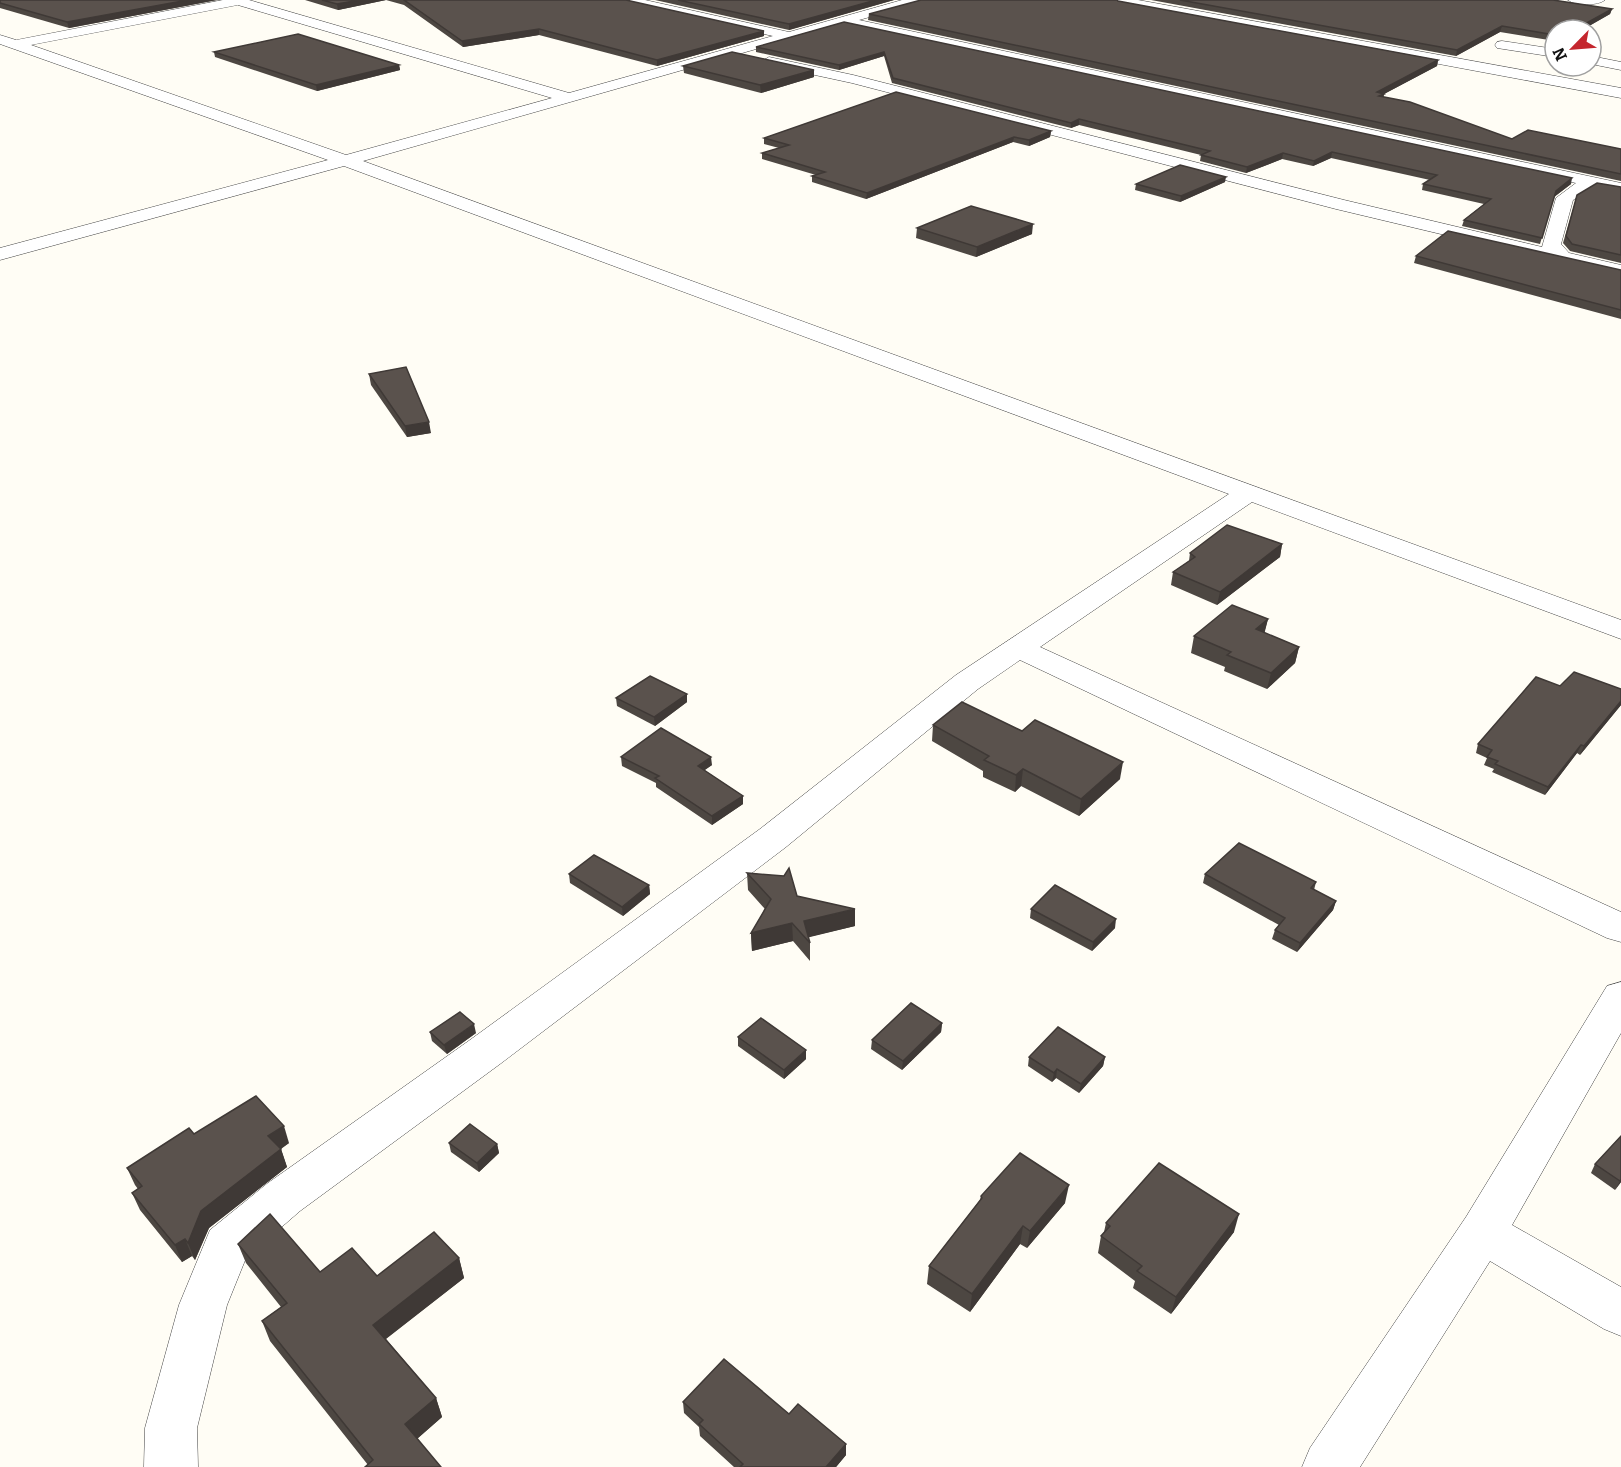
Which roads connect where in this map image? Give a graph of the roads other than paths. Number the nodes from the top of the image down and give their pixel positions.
1 (168, 0) edge
2 (241, 0) edge
3 (628, 0) edge
4 (916, 0) edge
5 (1118, 0) edge
6 (1574, 0) edge
7 (1599, 0) edge
8 (187, 8) junction
9 (845, 21) junction
10 (789, 36) junction
11 (5, 44) edge
12 (1502, 45) dead end
13 (1543, 51) edge
14 (731, 53) junction
15 (1603, 62) edge
16 (1621, 66) edge
17 (1621, 93) edge
18 (568, 98) junction
19 (347, 160) junction
20 (1590, 182) junction
21 (1621, 188) edge
22 (0, 254) edge
23 (1562, 257) junction
24 (1621, 271) edge
25 (1250, 492) junction
26 (1621, 630) edge
27 (1016, 647) junction
28 (1621, 928) edge
29 (1621, 997) edge
30 (1483, 1232) junction
31 (1621, 1313) edge
32 (171, 1467) edge
33 (1329, 1467) edge

1 - 8 street
2 - 8 street
2 - 18 street
3 - 10 street
4 - 9 street
5 - 17 street
6 - 7 street
8 - 11 street
9 - 10 street
9 - 20 street
10 - 14 street
11 - 19 street
12 - 13 street
14 - 18 street
14 - 23 street
15 - 16 street
18 - 19 street
19 - 22 street
19 - 25 street
20 - 21 street
20 - 23 street
23 - 24 street
25 - 26 street
25 - 27 street
27 - 28 street
27 - 32 street
29 - 30 street
30 - 31 street
30 - 33 street

